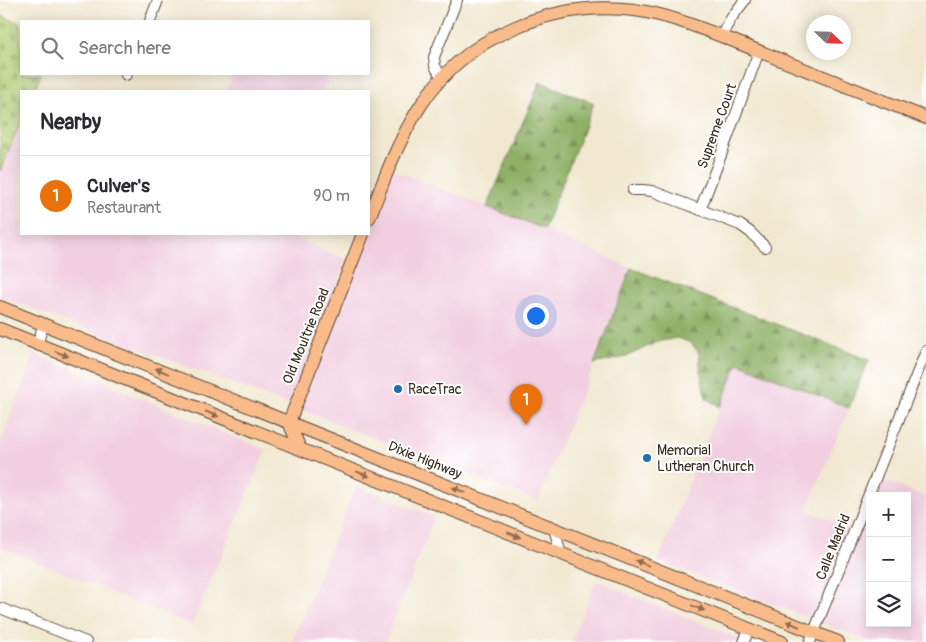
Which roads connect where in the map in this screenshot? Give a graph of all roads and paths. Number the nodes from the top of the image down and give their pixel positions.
1 (158, 0) edge
2 (457, 0) edge
3 (745, 0) edge
4 (150, 20) edge
5 (721, 36) junction
6 (759, 51) junction
7 (442, 78) junction
8 (926, 118) edge
9 (633, 190) dead end
10 (700, 210) junction
11 (370, 215) edge
12 (363, 235) edge
13 (765, 247) dead end
14 (0, 307) edge
15 (44, 324) junction
16 (0, 329) edge
17 (37, 344) junction
18 (926, 351) edge
19 (289, 422) junction
20 (300, 449) junction
21 (554, 528) junction
22 (561, 554) junction
23 (0, 608) edge
24 (750, 629) junction
25 (812, 637) edge
26 (86, 642) edge
27 (744, 642) edge
28 (782, 642) edge
29 (838, 642) edge

1 - 4 street
2 - 7 street
3 - 5 street
5 - 6 main road
5 - 7 main road
6 - 8 main road
6 - 10 street, Supreme Court
7 - 11 main road
9 - 10 street
10 - 13 street
12 - 19 main road, Old Moultrie Road
14 - 15 main road, Dixie Highway
15 - 17 street
19 -> 15 main road, Dixie Highway
16 - 17 main road
17 -> 20 main road
18 - 25 street, Calle Madrid
19 - 20 main road
21 -> 19 main road, Dixie Highway
20 -> 22 main road
21 - 22 street
25 -> 21 main road, Dixie Highway
22 -> 24 main road
23 - 26 street
24 - 27 street
24 - 28 main road
25 - 29 main road, Dixie Highway

